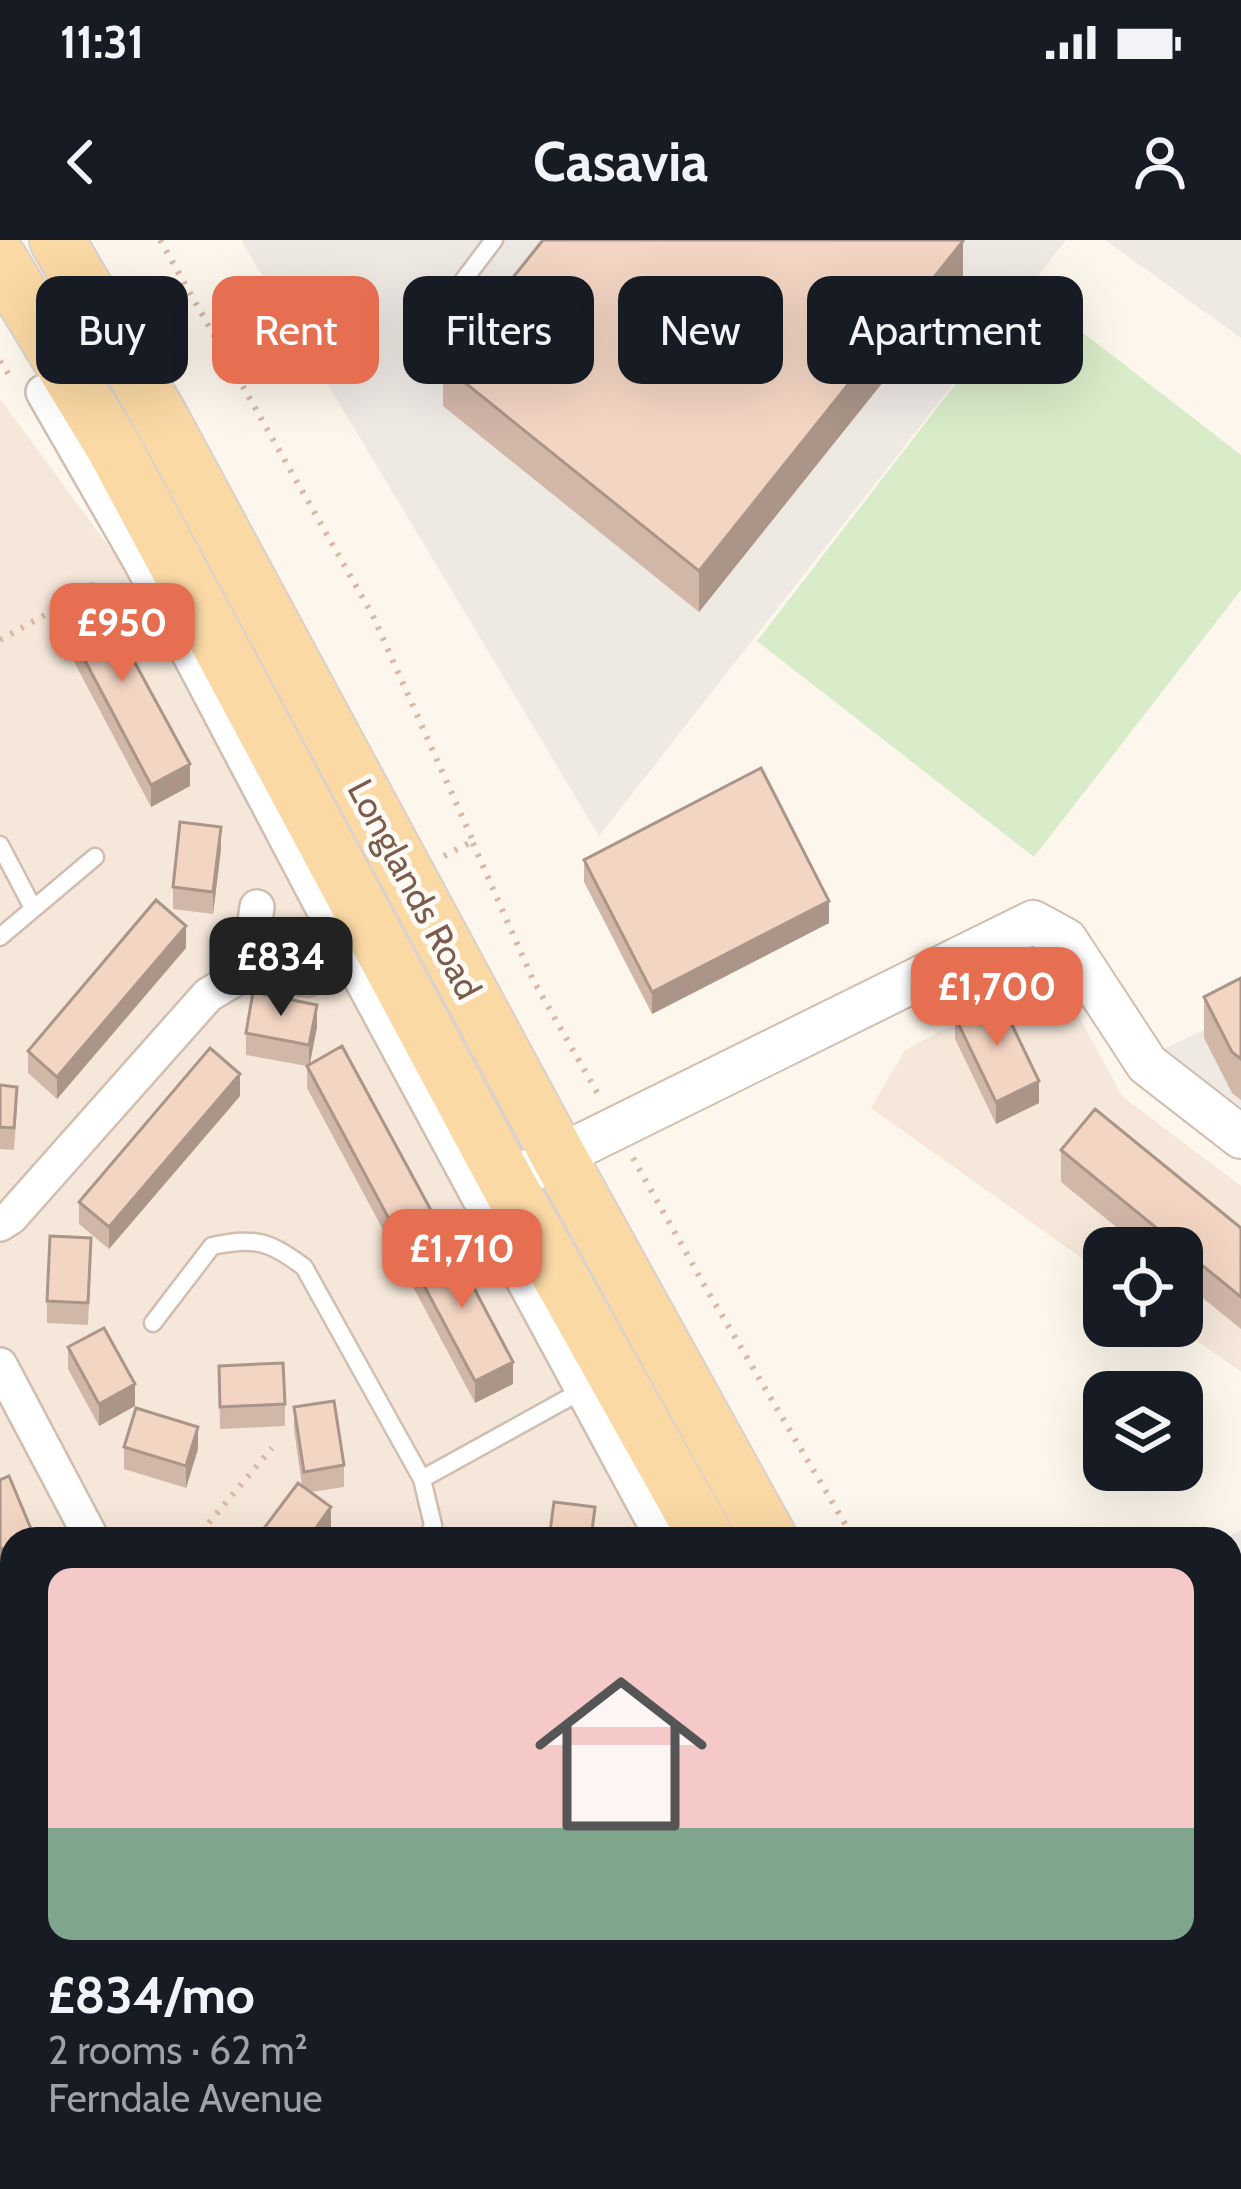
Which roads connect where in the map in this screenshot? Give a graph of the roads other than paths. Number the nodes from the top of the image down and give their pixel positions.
1 (57, 240) edge
2 (494, 240) edge
3 (0, 260) edge
4 (467, 276) edge
5 (43, 392) dead end
6 (0, 845) edge
7 (95, 856) dead end
8 (33, 908) junction
9 (257, 908) dead end
10 (0, 938) edge
11 (248, 971) junction
12 (308, 979) dead end
13 (1241, 1137) edge
14 (559, 1157) junction
15 (507, 1182) junction
16 (0, 1224) edge
17 (152, 1323) dead end
18 (0, 1365) edge
19 (581, 1391) junction
20 (422, 1479) junction
21 (86, 1527) edge
22 (432, 1527) edge
23 (656, 1527) edge
24 (700, 1527) edge
25 (763, 1527) edge

1 - 14 main road, Longlands Road
2 - 4 lane
3 - 15 main road, Longlands Road
5 - 19 street
6 - 8 lane
7 - 8 lane
8 - 10 lane
9 - 11 street
11 - 12 street
11 - 16 street
13 - 14 street
14 - 15 street
14 - 25 main road, Longlands Road
15 - 24 main road, Longlands Road
17 - 20 lane
18 - 21 street
19 - 20 lane
19 - 23 street
20 - 22 lane

